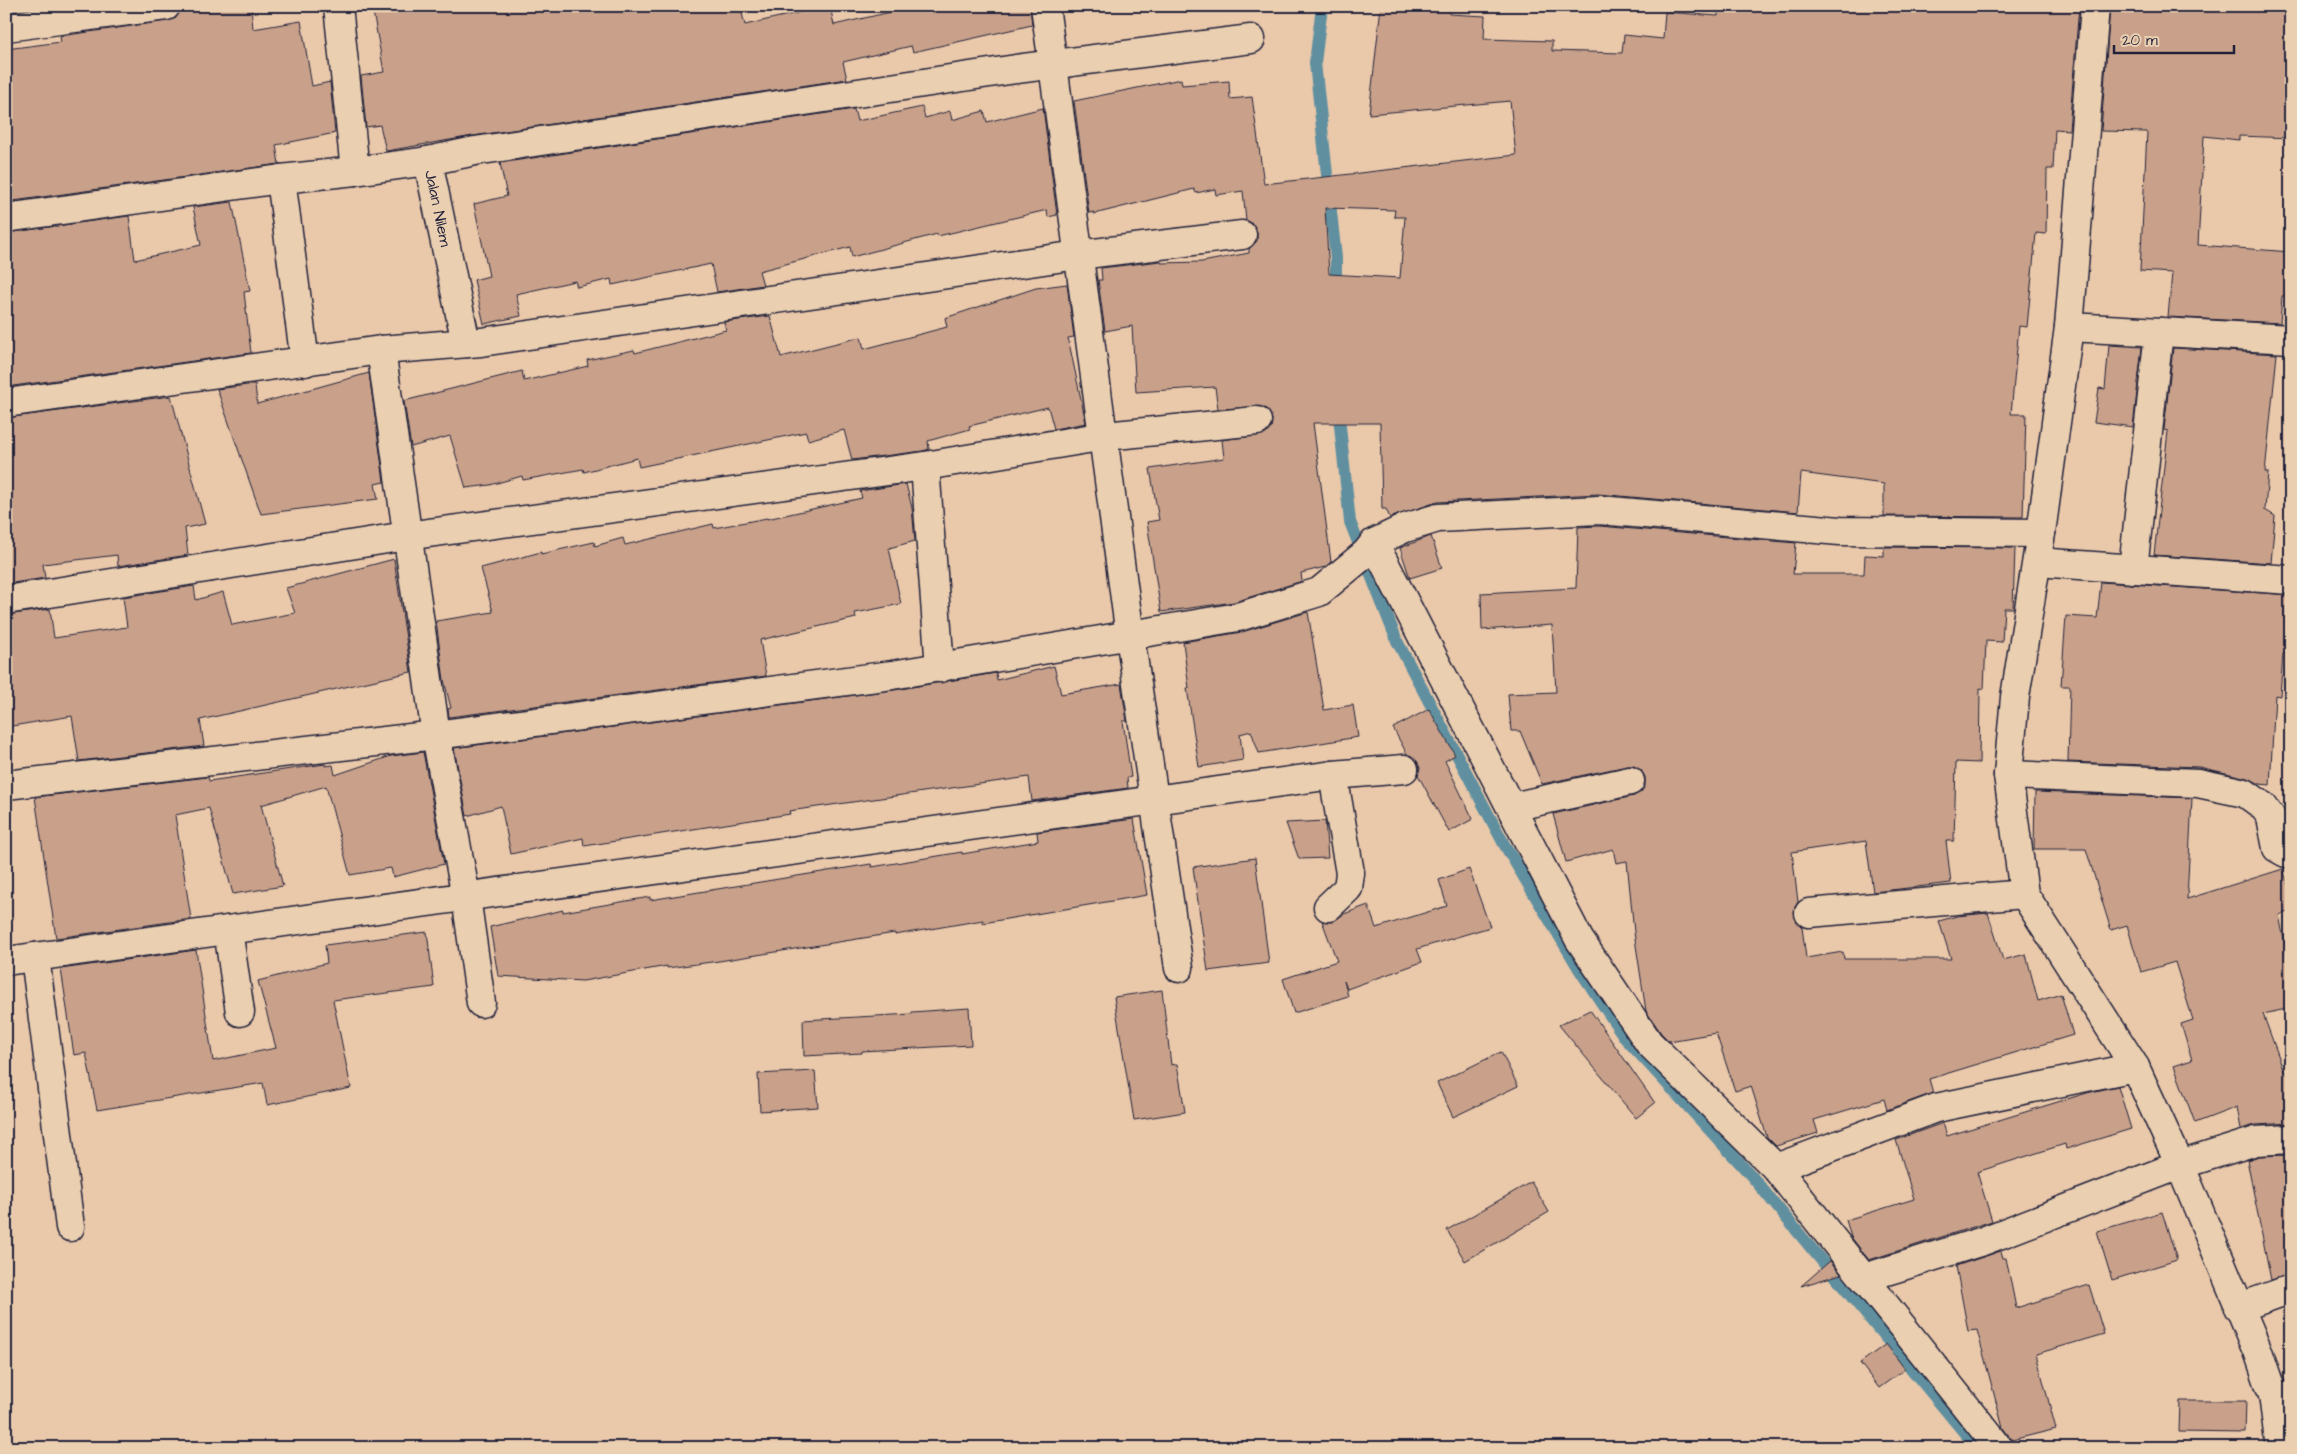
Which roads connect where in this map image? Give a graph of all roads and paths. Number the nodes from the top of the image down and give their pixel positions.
1 (166, 6) edge
2 (338, 6) edge
3 (1045, 6) edge
4 (2095, 6) edge
5 (6, 27) edge
6 (1251, 39) dead end
7 (1053, 64) junction
8 (428, 161) junction
9 (355, 171) junction
10 (281, 179) junction
11 (6, 218) edge
12 (1242, 235) dead end
13 (1078, 255) junction
14 (2069, 327) junction
15 (2159, 332) junction
16 (2291, 340) edge
17 (466, 343) junction
18 (381, 350) junction
19 (305, 362) junction
20 (6, 403) edge
21 (1257, 421) dead end
22 (1105, 436) junction
23 (925, 466) junction
24 (2041, 533) junction
25 (406, 536) junction
26 (1370, 548) junction
27 (2037, 562) junction
28 (2133, 569) junction
29 (2291, 580) edge
30 (6, 600) edge
31 (1130, 636) junction
32 (940, 668) junction
33 (436, 735) junction
34 (1404, 770) dead end
35 (2008, 775) junction
36 (1333, 776) junction
37 (1630, 781) dead end
38 (6, 785) edge
39 (1155, 800) junction
40 (1512, 807) junction
41 (2291, 853) edge
42 (2024, 894) junction
43 (466, 896) junction
44 (1328, 908) dead end
45 (1809, 913) dead end
46 (228, 930) junction
47 (35, 957) junction
48 (6, 961) edge
49 (1179, 968) dead end
50 (481, 1003) dead end
51 (240, 1012) dead end
52 (2135, 1067) junction
53 (2291, 1139) edge
54 (2180, 1165) junction
55 (1776, 1168) junction
56 (70, 1227) dead end
57 (1864, 1278) junction
58 (2291, 1289) edge
59 (2238, 1308) junction
60 (2282, 1396) edge
61 (1999, 1448) edge
62 (2280, 1448) edge

1 - 5 street
2 - 9 street
3 - 7 street
4 - 14 street
6 - 7 street
7 - 8 street
7 - 13 street
8 - 9 street, Jalan Nilem
8 - 17 street, Jalan Nilem
9 - 10 street, Jalan Nilem
10 - 11 street, Jalan Nilem
10 - 19 street
12 - 13 street
13 - 17 street
13 - 22 street
14 - 15 street
14 - 24 street
15 - 16 street
15 - 28 street
17 - 18 street
18 - 19 street
18 - 25 street
19 - 20 street
21 - 22 street
22 - 23 street
22 - 31 street
23 - 25 street
23 - 32 street
24 - 26 street
24 - 27 street
25 - 30 street
25 - 33 street
26 - 31 street
26 - 40 street
27 - 28 street
27 - 35 street
28 - 29 street
31 - 32 street
31 - 39 street
32 - 33 street
33 - 38 street
33 - 43 street
34 - 36 street
35 - 41 street
35 - 42 street
36 - 39 street
36 - 44 street
37 - 40 street
39 - 43 street
39 - 49 street
40 - 55 street
42 - 45 street
42 - 52 street
43 - 46 street
43 - 50 street
46 - 47 street
46 - 51 street
47 - 48 street
47 - 56 street
52 - 54 street
52 - 55 street
53 - 54 street
54 - 57 street
54 - 59 street
55 - 57 street
57 - 61 street
58 - 59 street
59 - 60 street
60 - 62 street

